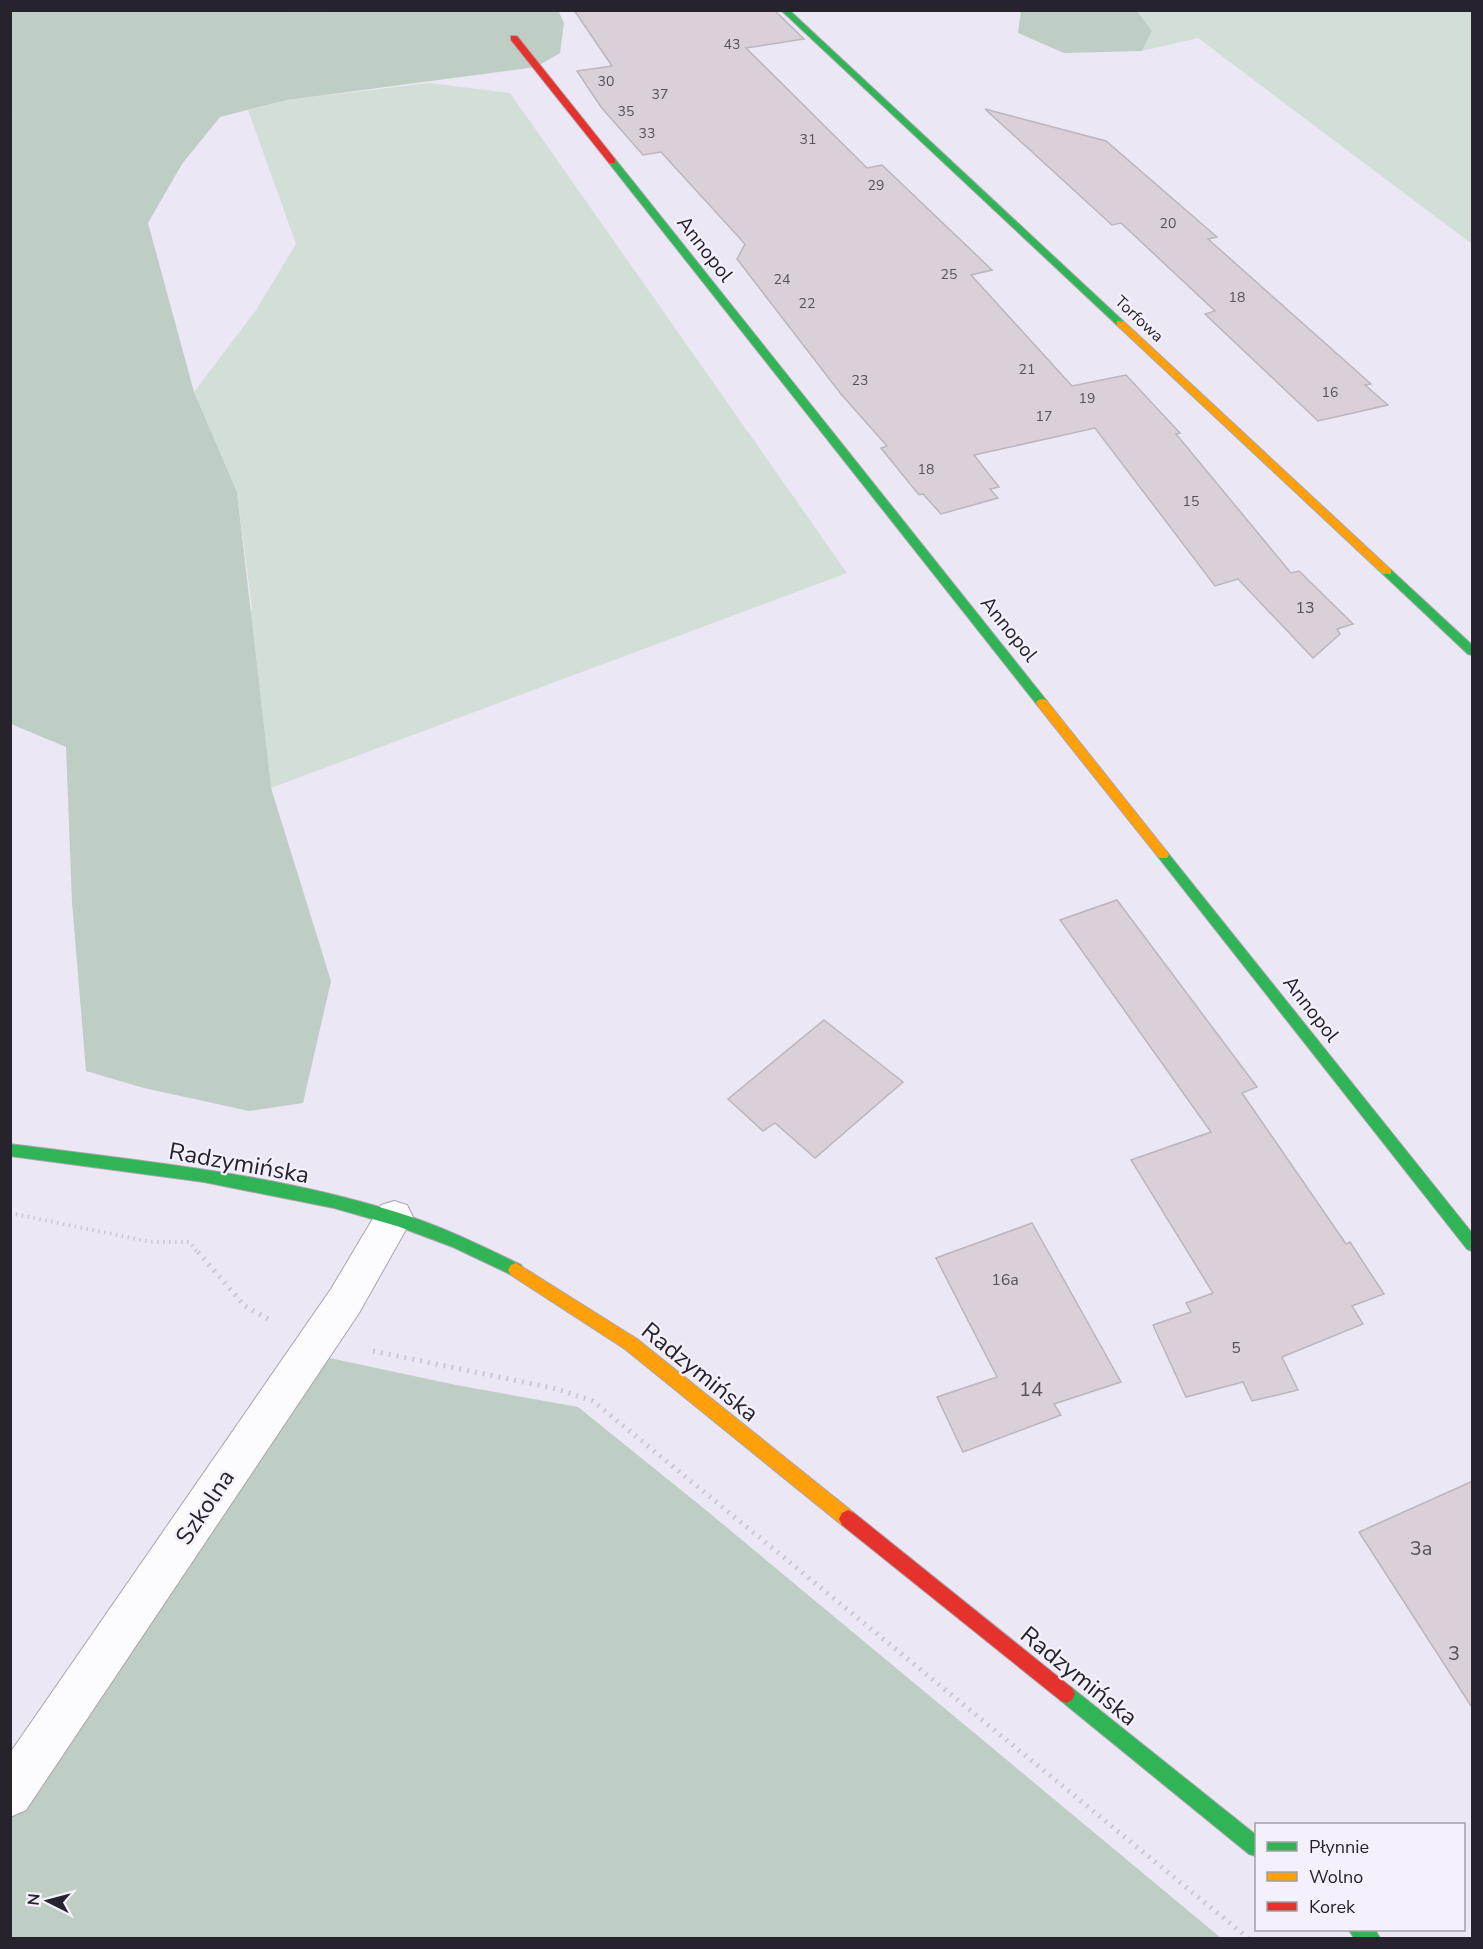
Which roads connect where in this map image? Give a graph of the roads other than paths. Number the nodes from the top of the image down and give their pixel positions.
1 (784, 10) edge
2 (514, 38) dead end
3 (1473, 651) edge
4 (10, 1150) edge
5 (394, 1217) junction
6 (1473, 1244) edge
7 (10, 1794) edge
8 (1255, 1845) edge

1 - 3 street, Torfowa
2 - 6 street, Annopol
4 - 5 street, Radzymińska
5 - 7 street, Szkolna
5 - 8 street, Radzymińska

